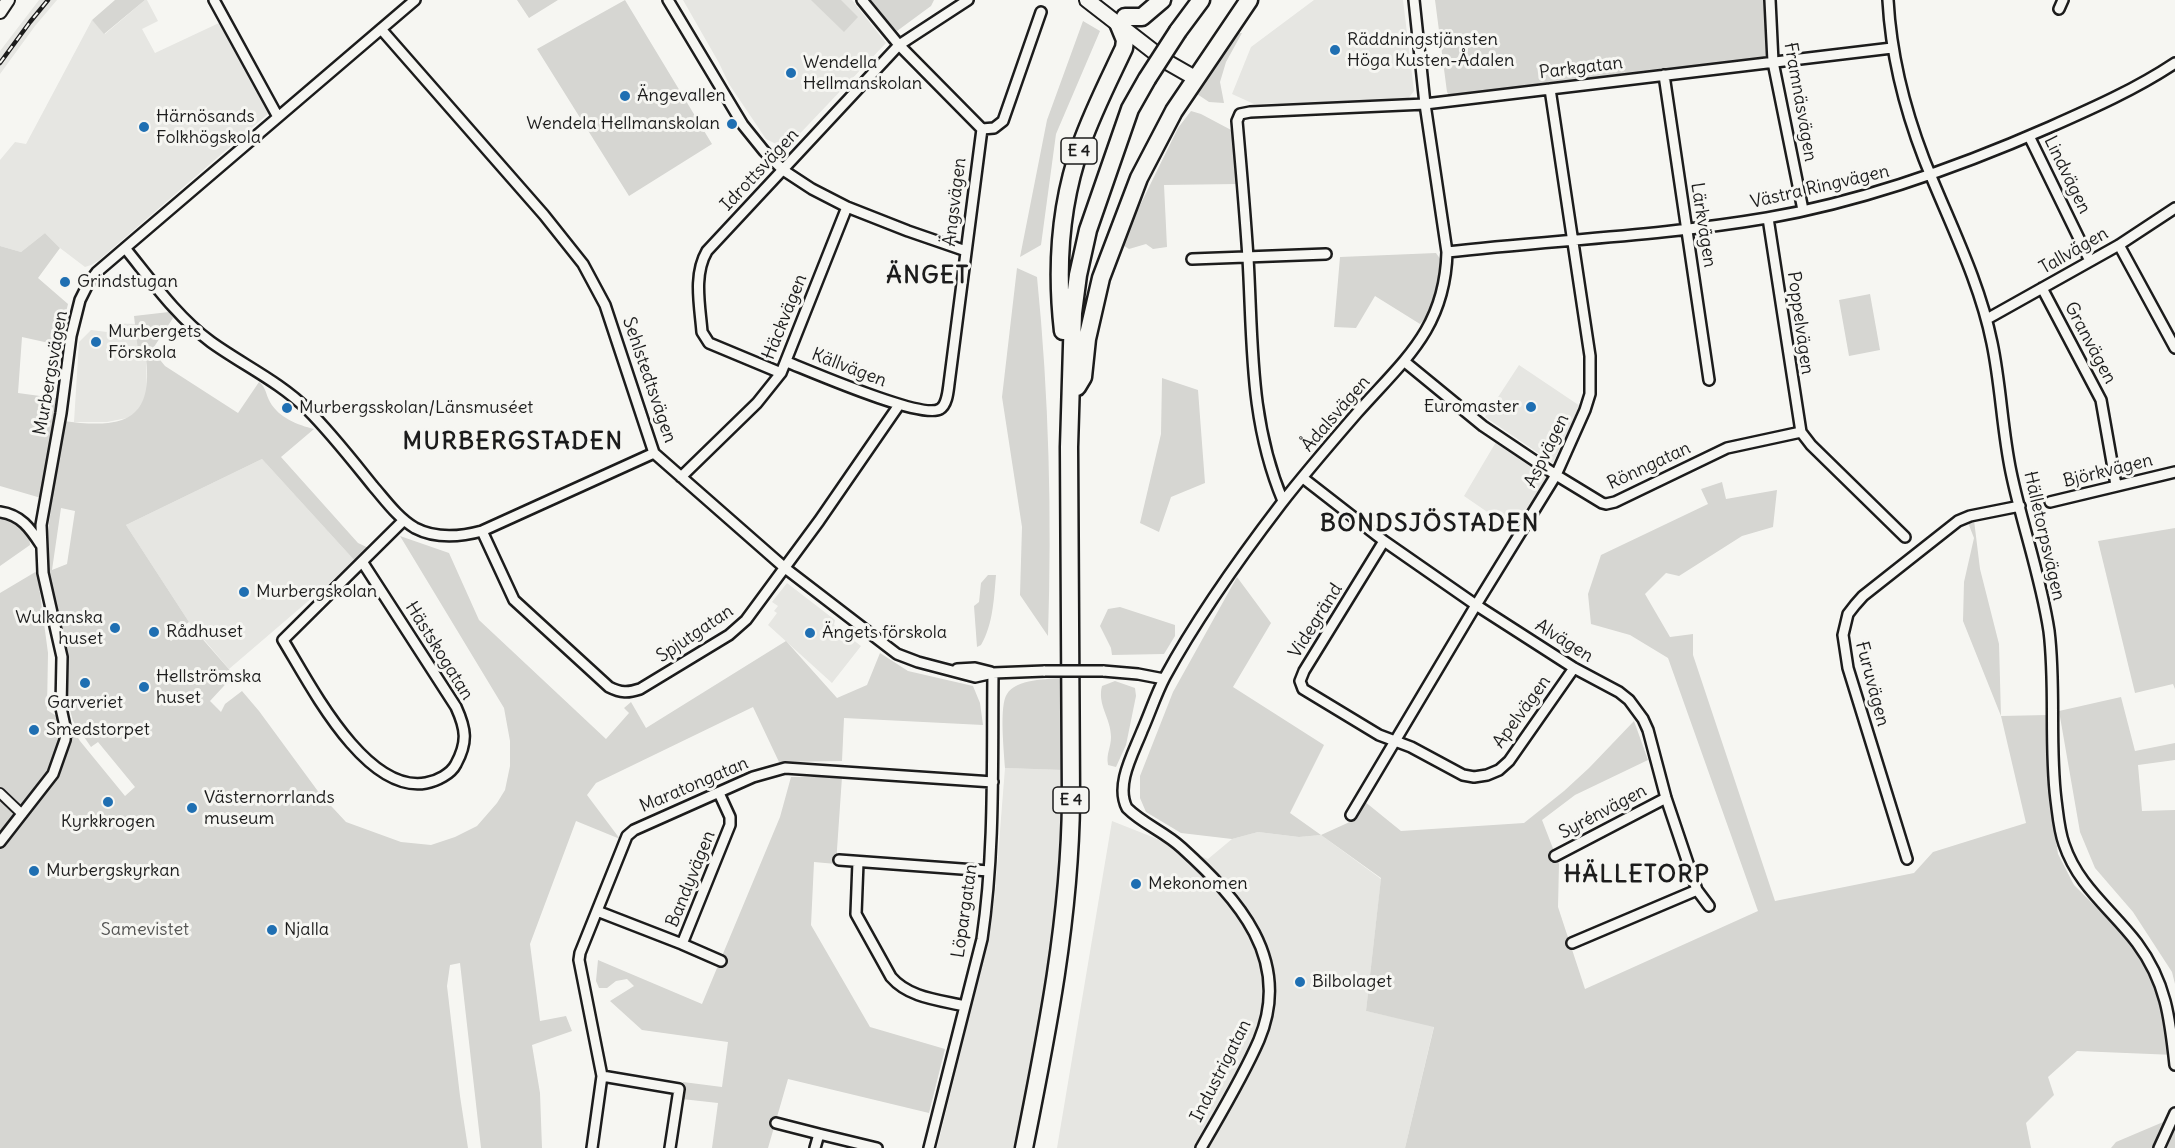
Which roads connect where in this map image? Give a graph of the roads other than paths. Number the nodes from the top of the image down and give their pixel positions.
1 (8, 0) edge
2 (214, 0) edge
3 (415, 0) edge
4 (668, 0) edge
5 (862, 0) edge
6 (968, 0) edge
7 (1087, 0) edge
8 (1102, 0) edge
9 (1162, 0) edge
10 (1202, 0) edge
11 (1249, 0) edge
12 (1414, 0) edge
13 (1770, 0) edge
14 (1888, 0) edge
15 (0, 12) edge
16 (1041, 12) dead end
17 (1122, 20) junction
18 (381, 29) junction
19 (899, 45) junction
20 (1892, 48) junction
21 (1773, 62) junction
22 (2175, 63) edge
23 (1664, 75) junction
24 (1195, 78) junction
25 (1550, 89) junction
26 (1425, 104) junction
27 (278, 117) junction
28 (981, 129) junction
29 (2029, 136) junction
30 (783, 170) junction
31 (1932, 175) junction
32 (1106, 177) junction
33 (847, 207) junction
34 (2175, 208) edge
35 (1803, 210) junction
36 (1768, 218) junction
37 (1687, 229) junction
38 (1573, 239) junction
39 (2119, 244) junction
40 (125, 248) junction
41 (966, 251) junction
42 (1447, 252) junction
43 (1326, 254) dead end
44 (1248, 257) junction
45 (1192, 259) dead end
46 (2090, 261) junction
47 (2042, 288) junction
48 (1987, 319) junction
49 (2175, 348) edge
50 (787, 362) junction
51 (1404, 362) junction
52 (1071, 370) junction
53 (781, 373) junction
54 (1709, 380) dead end
55 (1077, 387) junction
56 (898, 405) junction
57 (1802, 432) junction
58 (654, 453) junction
59 (2175, 472) edge
60 (1556, 475) junction
61 (681, 477) junction
62 (1303, 478) junction
63 (2116, 485) junction
64 (1283, 501) junction
65 (2050, 502) dead end
66 (2020, 506) junction
67 (0, 512) edge
68 (404, 520) junction
69 (482, 531) junction
70 (1905, 537) dead end
71 (1384, 541) junction
72 (41, 545) junction
73 (363, 563) junction
74 (785, 568) junction
75 (1476, 604) junction
76 (1574, 668) junction
77 (993, 673) junction
78 (1164, 679) junction
79 (1395, 741) junction
80 (993, 782) junction
81 (0, 793) edge
82 (719, 793) junction
83 (1666, 798) junction
84 (1132, 813) joint
85 (22, 814) junction
86 (1351, 815) dead end
87 (0, 842) edge
88 (1556, 856) dead end
89 (1907, 859) dead end
90 (839, 860) dead end
91 (858, 862) junction
92 (989, 871) junction
93 (1697, 890) junction
94 (1708, 906) dead end
95 (597, 911) junction
96 (1572, 943) dead end
97 (682, 944) junction
98 (721, 961) dead end
99 (965, 1006) junction
100 (2175, 1065) edge
101 (603, 1076) junction
102 (2175, 1113) edge
103 (776, 1123) dead end
104 (819, 1134) junction
105 (592, 1148) edge
106 (670, 1148) edge
107 (815, 1148) edge
108 (877, 1148) edge
109 (929, 1148) edge
110 (1024, 1148) edge
111 (1034, 1148) edge
112 (1201, 1148) edge
113 (2159, 1148) edge

1 - 15 street
2 - 27 street
3 - 18 street, Murbergsvägen
4 - 30 street
5 - 19 street
6 - 19 street, Idrottsvägen
7 - 17 main road
8 - 17 main road
9 - 17 highway
10 - 32 highway, E 4, bridge
11 - 24 highway, E 4
12 - 26 street, Ådalsvägen
13 - 21 street, Framnäsvägen
14 - 20 street, Hälletorpsvägen
16 - 28 street
17 - 24 main road
17 - 52 highway, E 4
18 - 27 street, Murbergsvägen
18 - 58 street, Sehlstedtsvägen
19 - 28 street
19 - 30 street, Idrottsvägen
20 - 21 street, Parkgatan
20 - 31 street, Hälletorpsvägen
21 - 23 street, Parkgatan
21 - 35 street, Framnäsvägen
22 - 29 street, Västra Ringvägen
23 - 25 street, Parkgatan
23 - 37 street, Lärkvägen
24 - 55 highway, E 4
25 - 26 street, Parkgatan
25 - 38 street, Aspvägen
26 - 42 street, Ådalsvägen
26 - 44 street, Parkgatan
27 - 40 street, Murbergsvägen
28 - 41 street, Ängsvägen
29 - 31 street, Västra Ringvägen
29 - 46 street, Lindvägen
30 - 33 street
30 - 53 street, Idrottsvägen
31 - 35 street, Västra Ringvägen
31 - 48 street, Hälletorpsvägen
32 - 52 highway, E 4
32 - 55 highway, E 4
33 - 41 street
33 - 50 street, Häckvägen
34 - 39 street, Tallvägen
35 - 36 street, Västra Ringvägen
36 - 37 street, Västra Ringvägen
36 - 57 street, Poppelvägen
37 - 38 street, Västra Ringvägen
37 - 54 street, Lärkvägen
38 - 42 street, Västra Ringvägen
38 - 60 street, Aspvägen
39 - 46 street, Tallvägen
39 - 49 street
40 - 68 street
40 - 72 street, Murbergsvägen
41 - 56 street, Ängsvägen
42 - 51 street, Ådalsvägen
43 - 44 street
44 - 45 street
44 - 64 street
46 - 47 street, Tallvägen
47 - 48 street, Tallvägen
47 - 63 street, Granvägen
48 - 66 street, Hälletorpsvägen
50 - 53 street, Häckvägen
50 - 56 street, Källvägen
51 - 60 street, Rönngatan
51 - 62 street, Ådalsvägen
52 - 110 highway, E 4
53 - 61 street, Häckvägen
55 - 111 highway, E 4
56 - 74 street, Spjutgatan
57 - 60 street, Rönngatan
57 - 70 street
58 - 61 street, Sehlstedtsvägen
58 - 69 street
59 - 63 street, Björkvägen
60 - 75 street, Aspvägen
61 - 74 street, Sehlstedtsvägen
62 - 64 street, Ådalsvägen
62 - 71 street, Alvägen
63 - 65 street, Björkvägen
64 - 78 street, Ådalsvägen
66 - 89 street, Furuvägen
66 - 100 street, Hälletorpsvägen
67 - 72 street
68 - 69 street
68 - 73 street
69 - 74 street, Spjutgatan
71 - 75 street, Alvägen
71 - 79 street, Videgränd
72 - 85 street, Murbergsvägen
73 - 73 street, Hästskogatan
74 - 77 street, Sehlstedtsvägen
75 - 76 street, Alvägen
75 - 79 street, Aspvägen
76 - 79 street, Apelvägen
76 - 83 street, Alvägen
77 - 78 street, Sehlstedtsvägen, bridge
77 - 80 street, Löpargatan
78 - 84 street, Ådalsvägen
79 - 86 street, Aspvägen
80 - 82 street, Maratongatan
80 - 92 street, Löpargatan
81 - 85 street
82 - 95 street, Maratongatan
82 - 97 street, Bandyvägen
83 - 88 street, Syrénvägen
83 - 93 street, Alvägen
84 - 112 street, Industrigatan
85 - 87 street, Murbergsvägen
90 - 91 street
91 - 92 street
91 - 99 street
92 - 99 street, Löpargatan
93 - 94 street, Alvägen
93 - 96 street
95 - 97 street, Bandyvägen
95 - 101 street, Maratongatan
97 - 98 street, Bandyvägen
99 - 109 street, Löpargatan
101 - 105 street, Maratongatan
101 - 106 street
102 - 113 street
103 - 104 street
104 - 107 street
104 - 108 street

